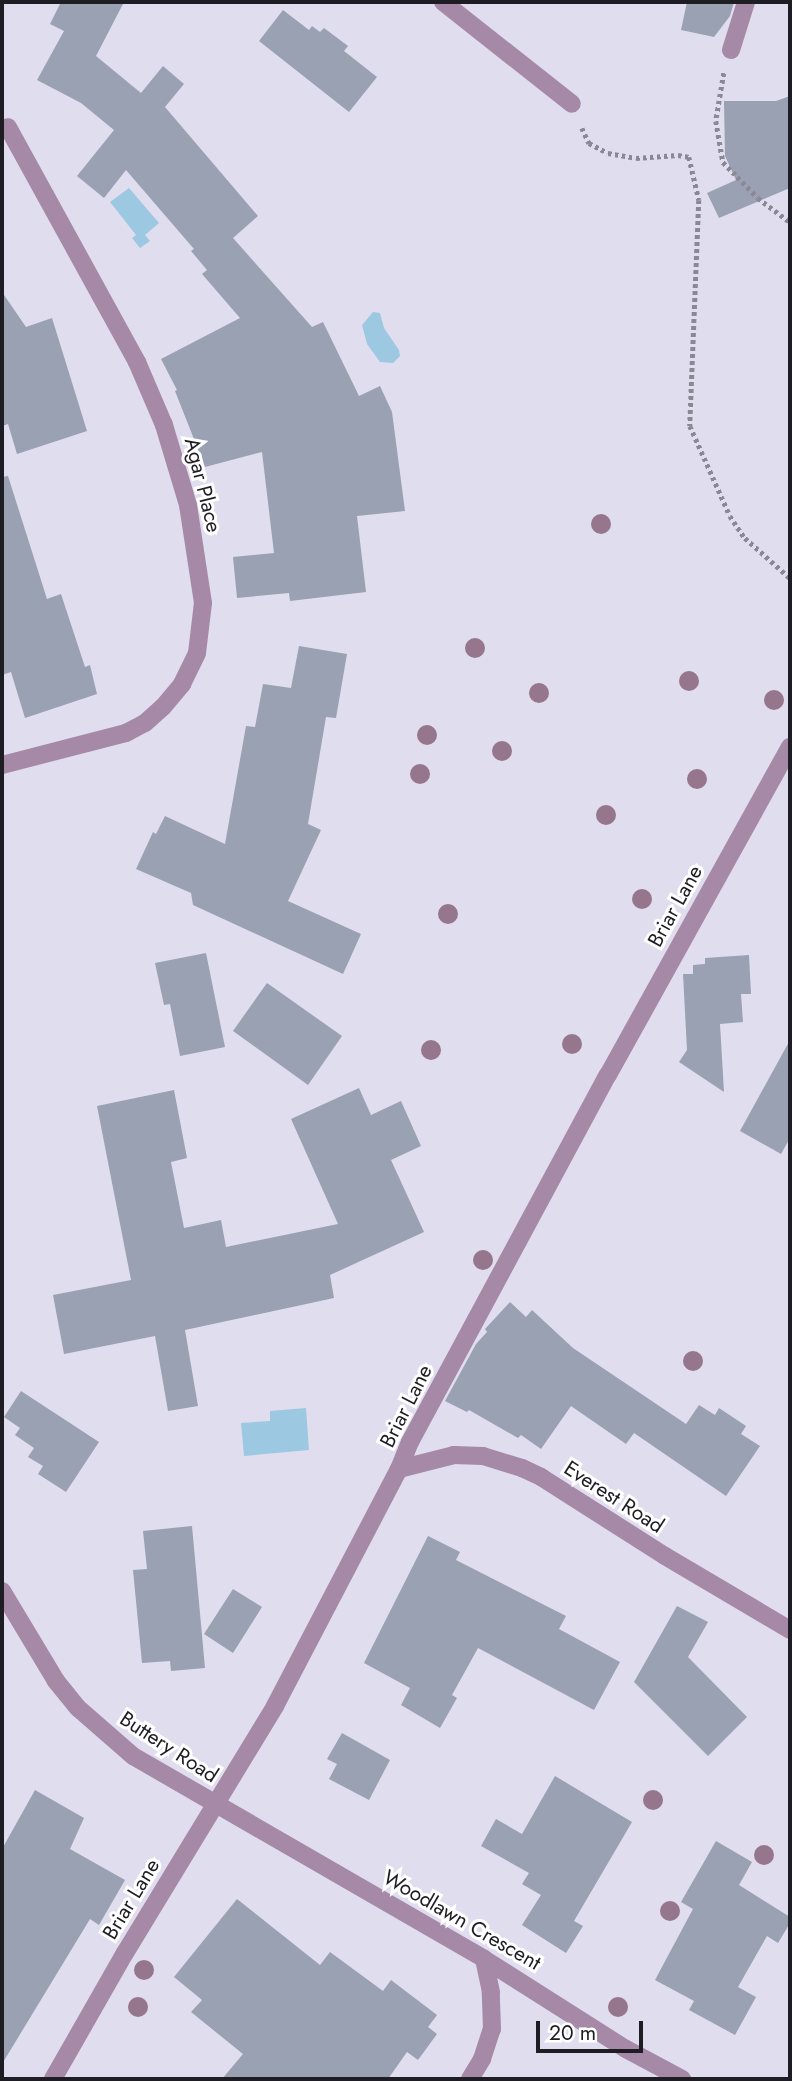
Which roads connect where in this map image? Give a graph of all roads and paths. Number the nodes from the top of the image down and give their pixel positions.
1 (443, 2) edge
2 (746, 2) edge
3 (731, 50) joint
4 (572, 104) joint
5 (8, 127) dead end
6 (790, 210) edge
7 (785, 218) junction
8 (790, 222) edge
9 (790, 578) edge
10 (790, 747) edge
11 (2, 765) edge
12 (400, 1469) junction
13 (2, 1591) edge
14 (790, 1630) edge
15 (216, 1804) junction
16 (484, 1959) junction
17 (53, 2079) edge
18 (470, 2079) edge
19 (682, 2079) edge

1 - 4 street
2 - 3 street
3 - 7 path
4 - 9 path
5 - 11 street, Agar Place
6 - 7 path
7 - 8 path
10 - 12 street, Briar Lane
12 - 14 street, Everest Road
12 - 15 street, Briar Lane
13 - 15 street, Buttery Road
15 - 16 street, Woodlawn Crescent
15 - 17 street, Briar Lane
16 - 18 street
16 - 19 street, Woodlawn Crescent

